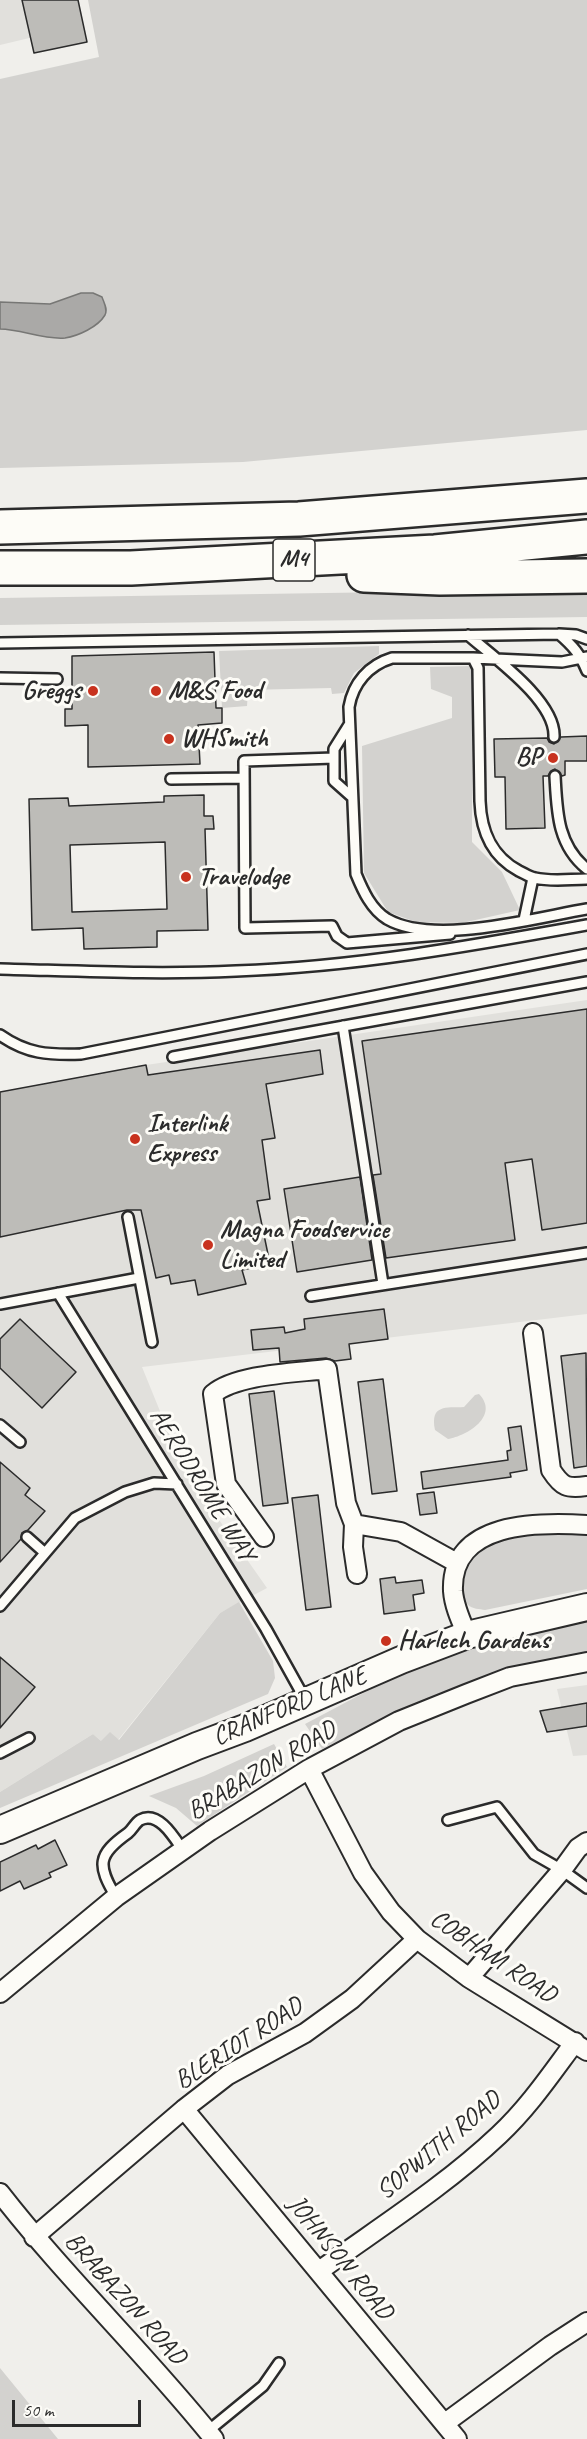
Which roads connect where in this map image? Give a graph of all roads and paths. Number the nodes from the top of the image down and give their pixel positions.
1 (587, 483) edge
2 (587, 496) edge
3 (489, 506) junction
4 (0, 527) edge
5 (587, 537) edge
6 (0, 568) edge
7 (131, 568) junction
8 (587, 576) edge
9 (559, 634) junction
10 (468, 635) junction
11 (587, 639) edge
12 (0, 643) edge
13 (473, 658) junction
14 (585, 658) edge
15 (496, 660) junction
16 (587, 671) edge
17 (0, 678) edge
18 (57, 679) dead end
19 (350, 723) junction
20 (554, 737) dead end
21 (334, 759) junction
22 (555, 776) dead end
23 (244, 778) junction
24 (171, 779) dead end
25 (352, 797) junction
26 (587, 869) edge
27 (533, 878) junction
28 (587, 879) edge
29 (587, 909) edge
30 (524, 920) junction
31 (587, 925) edge
32 (463, 930) junction
33 (587, 954) edge
34 (0, 969) edge
35 (587, 982) edge
36 (344, 1026) junction
37 (0, 1035) edge
38 (173, 1057) dead end
39 (128, 1217) dead end
40 (587, 1252) edge
41 (139, 1278) junction
42 (383, 1284) junction
43 (58, 1293) junction
44 (311, 1296) dead end
45 (0, 1304) edge
46 (533, 1333) dead end
47 (152, 1342) dead end
48 (0, 1425) edge
49 (20, 1442) dead end
50 (177, 1484) junction
51 (587, 1486) edge
52 (354, 1524) junction
53 (587, 1525) edge
54 (27, 1537) dead end
55 (264, 1537) dead end
56 (45, 1552) junction
57 (457, 1563) junction
58 (357, 1574) dead end
59 (0, 1591) edge
60 (13, 1591) junction
61 (0, 1606) edge
62 (587, 1607) edge
63 (467, 1635) junction
64 (587, 1662) edge
65 (306, 1701) junction
66 (29, 1738) dead end
67 (0, 1753) edge
68 (309, 1769) junction
69 (448, 1820) dead end
70 (0, 1830) edge
71 (587, 1842) edge
72 (182, 1849) junction
73 (562, 1870) junction
74 (587, 1888) edge
75 (116, 1897) junction
76 (417, 1939) junction
77 (469, 1978) junction
78 (0, 1993) edge
79 (581, 2046) edge
80 (184, 2109) junction
81 (0, 2193) edge
82 (34, 2236) junction
83 (319, 2271) junction
84 (587, 2322) edge
85 (279, 2363) dead end
86 (445, 2423) junction
87 (211, 2435) edge
88 (458, 2439) edge

1 - 3 highway, M4
2 - 3 highway, M4
3 - 4 highway, M4
5 - 7 highway, M4
6 - 7 highway, M4
7 - 8 highway
9 - 10 lane
9 - 11 lane
9 - 14 lane
10 - 12 lane
10 - 15 lane
13 - 15 lane
13 - 19 lane
13 - 27 lane
14 - 15 lane
14 - 16 lane
15 - 20 lane
17 - 18 lane
19 - 21 lane
19 - 25 lane
21 - 23 lane
21 - 25 lane
22 - 26 lane
23 - 24 lane
23 - 32 lane
25 - 32 lane
27 - 28 lane
27 - 30 lane
29 - 30 lane
30 - 32 lane
31 - 34 lane
33 - 37 lane
35 - 36 lane
36 - 38 lane
36 - 42 lane
39 - 41 lane
40 - 42 lane
41 - 43 lane
41 - 47 lane
42 - 44 lane
43 - 45 lane
43 - 50 lane, AERODROME WAY
46 - 51 street
48 - 49 lane
50 - 56 lane
50 - 65 lane, AERODROME WAY
52 - 55 street
52 - 57 street
52 - 58 street
53 - 57 street
54 - 56 lane
56 - 60 lane
57 - 63 street
59 - 60 lane
60 - 61 lane
62 - 63 street, CRANFORD LANE
63 - 65 street, CRANFORD LANE
64 - 68 street, BRABAZON ROAD
65 - 70 street, CRANFORD LANE
66 - 67 lane
68 - 72 street, BRABAZON ROAD
68 - 76 street, COBHAM ROAD
69 - 73 lane
71 - 73 street
72 - 75 street, BRABAZON ROAD
72 - 75 lane
73 - 74 lane
73 - 77 street
75 - 78 street, BRABAZON ROAD
76 - 77 street, COBHAM ROAD
76 - 80 street, BLERIOT ROAD
77 - 79 street, COBHAM ROAD
79 - 83 street, SOPWITH ROAD
80 - 82 street, BLERIOT ROAD
80 - 83 street, JOHNSON ROAD
81 - 82 street, BRABAZON ROAD
82 - 87 street, BRABAZON ROAD
83 - 86 street, JOHNSON ROAD
84 - 86 street
85 - 87 lane
86 - 88 street, JOHNSON ROAD

